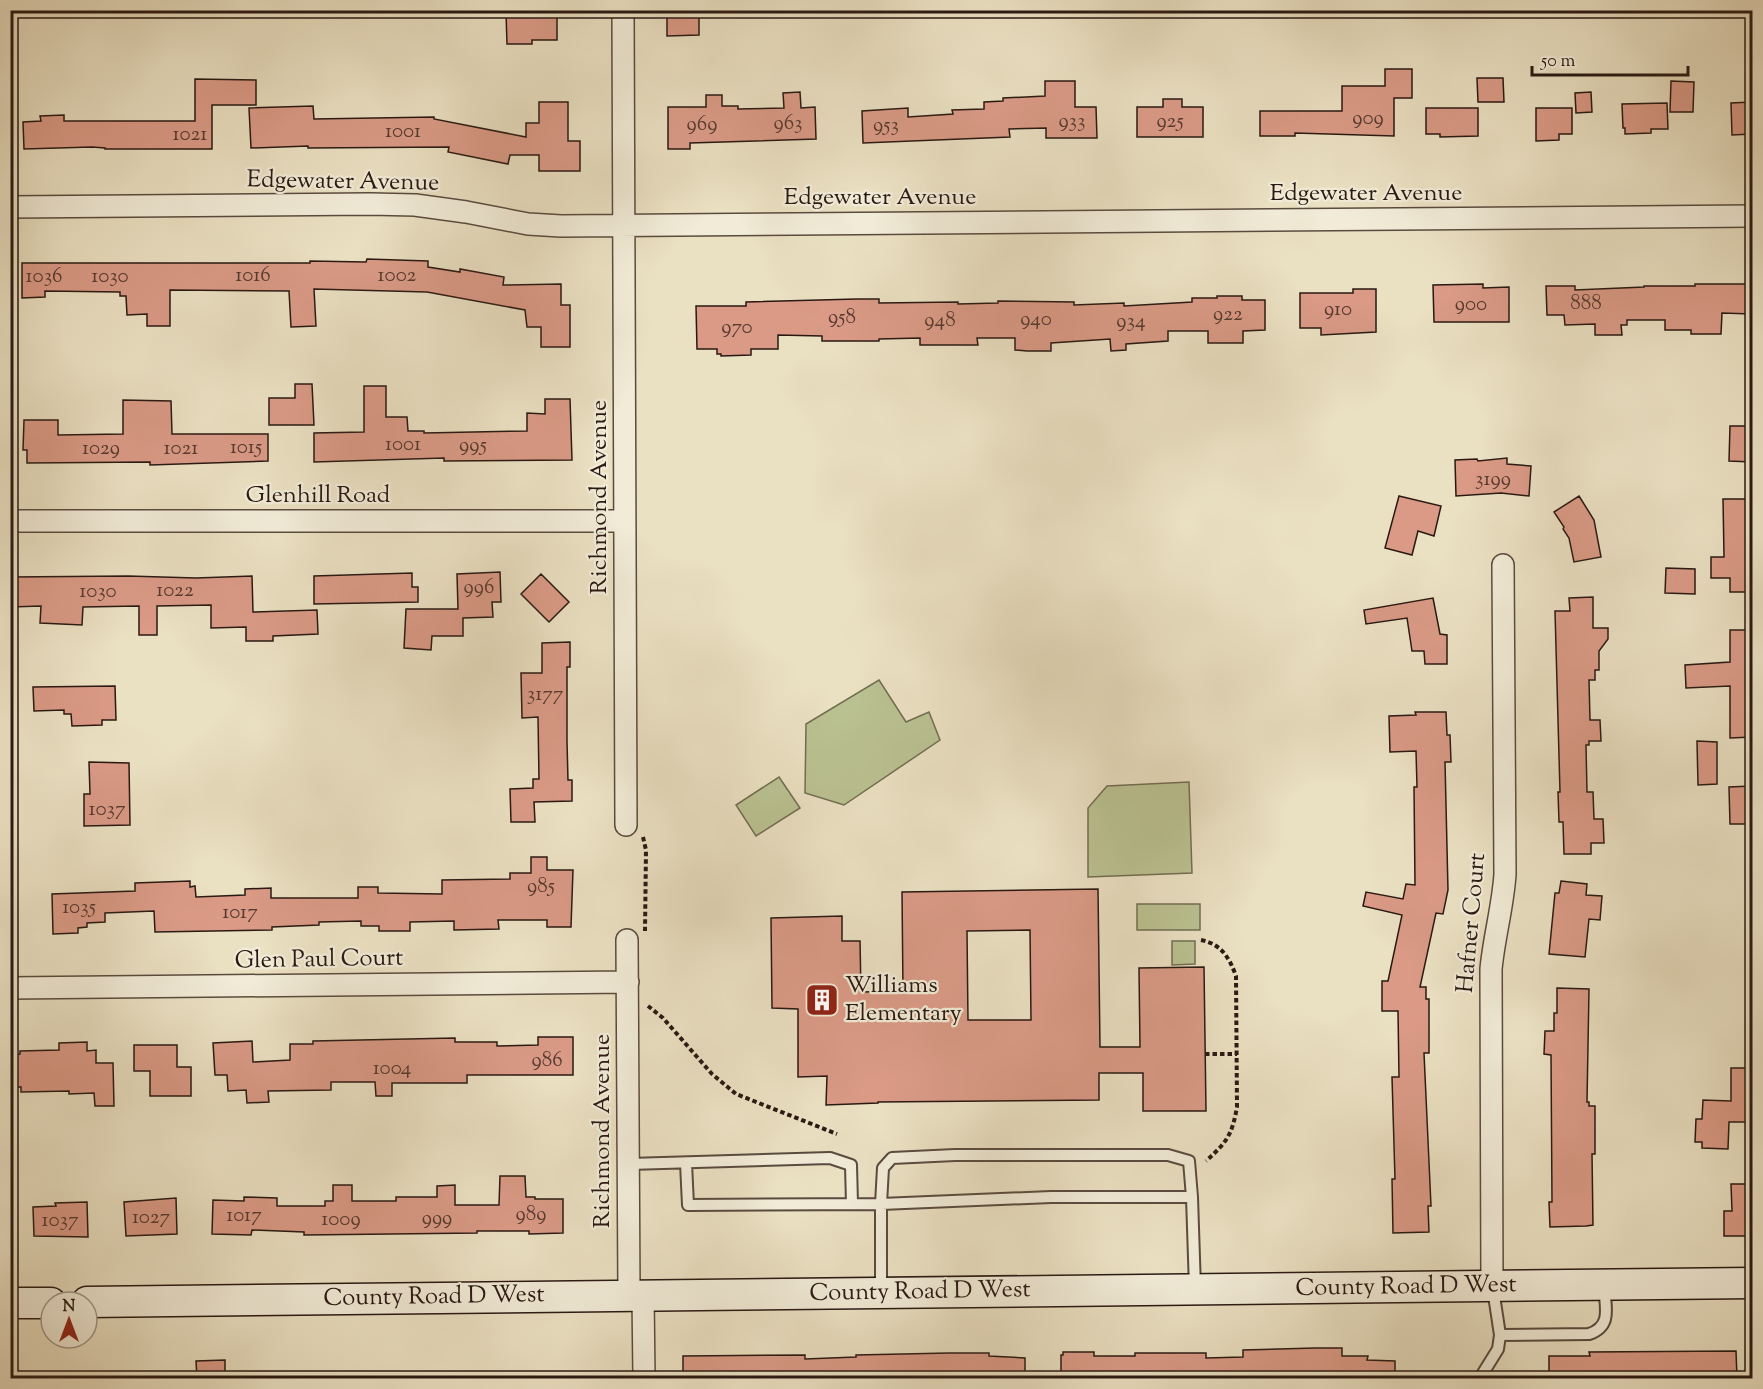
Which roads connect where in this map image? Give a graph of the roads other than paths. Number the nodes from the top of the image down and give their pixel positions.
1 (623, 10) edge
2 (10, 207) edge
3 (1752, 216) edge
4 (624, 225) junction
5 (10, 521) edge
6 (625, 521) junction
7 (1503, 565) dead end
8 (626, 825) road end
9 (636, 938) road end
10 (10, 988) edge
11 (628, 990) junction
12 (686, 1163) junction
13 (628, 1164) junction
14 (1192, 1197) junction
15 (852, 1203) junction
16 (881, 1203) junction
17 (1752, 1283) edge
18 (1604, 1285) junction
19 (1492, 1286) junction
20 (1195, 1289) junction
21 (881, 1292) junction
22 (636, 1295) junction
23 (99, 1302) edge
24 (10, 1303) edge
25 (39, 1303) edge
26 (1500, 1335) junction
27 (644, 1378) edge
28 (1480, 1378) edge

1 - 4 street, Richmond Avenue
2 - 4 street, Edgewater Avenue
3 - 4 street, Edgewater Avenue
4 - 6 street, Richmond Avenue
5 - 6 street, Glenhill Road
6 - 8 street, Richmond Avenue
7 - 19 street, Hafner Court
9 - 11 street, Richmond Avenue
10 - 11 street, Glen Paul Court
11 - 13 street, Richmond Avenue
12 - 13 lane
12 - 15 lane
12 - 15 lane
13 - 22 street, Richmond Avenue
14 - 16 lane
14 - 16 lane
14 - 20 lane
15 - 16 lane
16 - 21 lane
17 - 18 street, County Road D West
18 - 19 street, County Road D West
18 - 26 lane
19 - 20 street, County Road D West
19 - 26 lane
20 - 21 street, County Road D West
21 - 22 street, County Road D West
22 - 23 street, County Road D West
22 - 27 street, Richmond Avenue
24 - 25 street
26 - 28 lane

